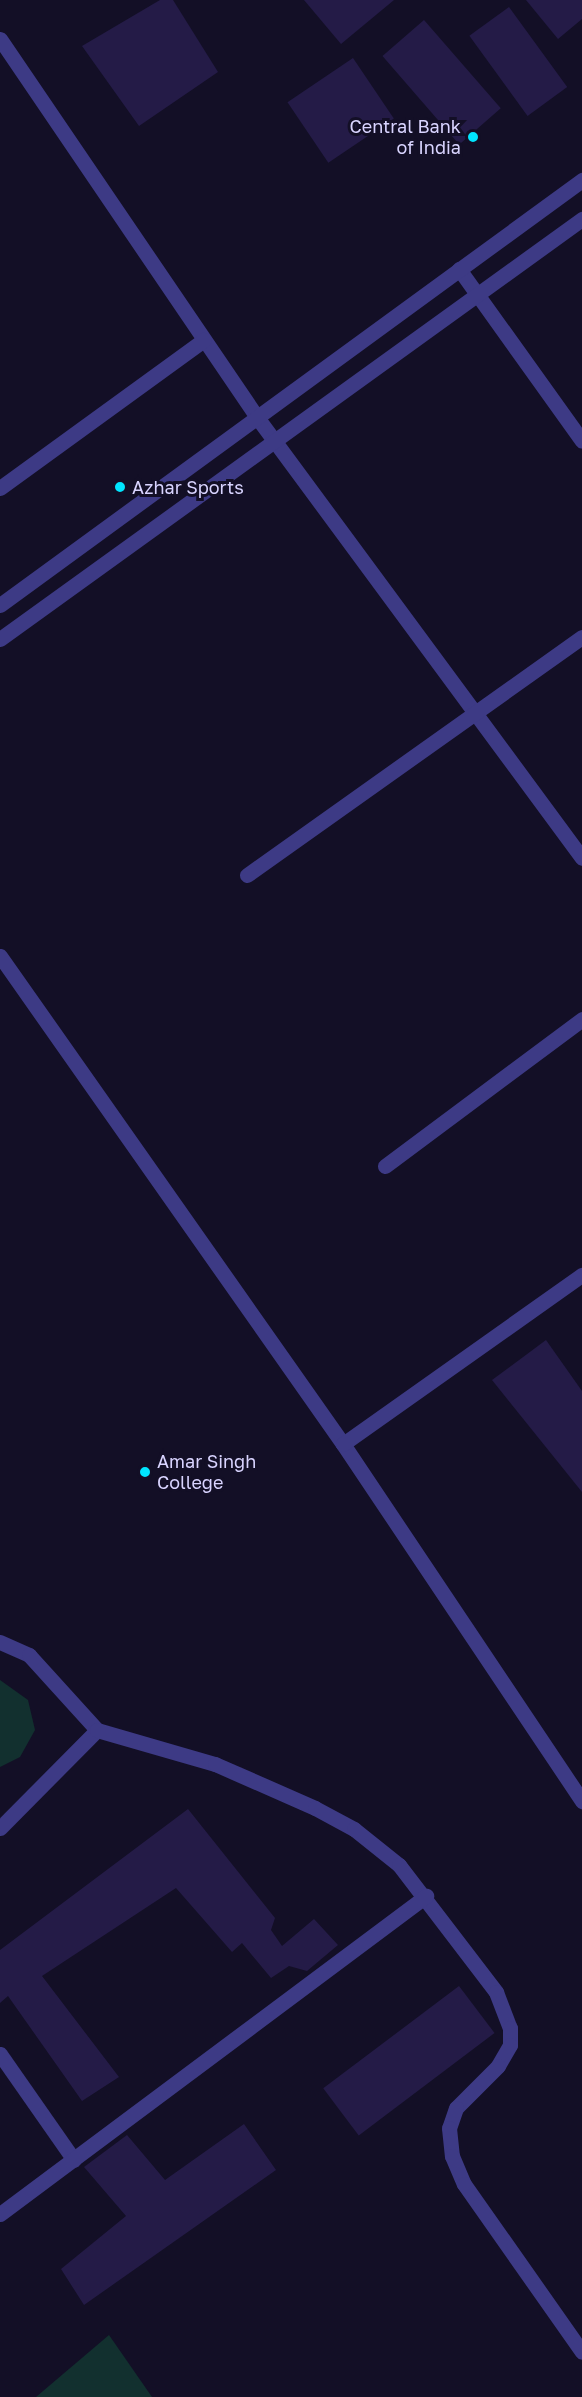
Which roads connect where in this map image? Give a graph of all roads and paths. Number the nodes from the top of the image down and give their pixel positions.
1 (0, 39) edge
2 (582, 180) edge
3 (582, 219) edge
4 (459, 269) junction
5 (478, 296) junction
6 (204, 340) junction
7 (259, 420) junction
8 (275, 441) junction
9 (582, 441) edge
10 (0, 488) edge
11 (0, 605) edge
12 (582, 637) edge
13 (0, 639) edge
14 (475, 713) junction
15 (582, 858) edge
16 (247, 875) dead end
17 (0, 956) edge
18 (582, 1019) edge
19 (385, 1166) dead end
20 (582, 1275) edge
21 (343, 1444) junction
22 (0, 1642) edge
23 (97, 1730) junction
24 (582, 1800) edge
25 (0, 1828) edge
26 (426, 1896) junction
27 (0, 2054) edge
28 (74, 2160) junction
29 (0, 2214) edge
30 (582, 2352) edge

1 - 6 street
2 - 4 street
3 - 5 street
4 - 5 street
4 - 7 street
5 - 8 street
5 - 9 street
6 - 7 street
6 - 10 street
7 - 8 street
7 - 11 street
8 - 13 street
8 - 14 street
12 - 14 street
14 - 15 street
14 - 16 street
17 - 21 street
18 - 19 street
20 - 21 street
21 - 24 street
22 - 23 street
23 - 25 street
23 - 26 street
26 - 28 street
26 - 30 street
27 - 28 street
28 - 29 street

